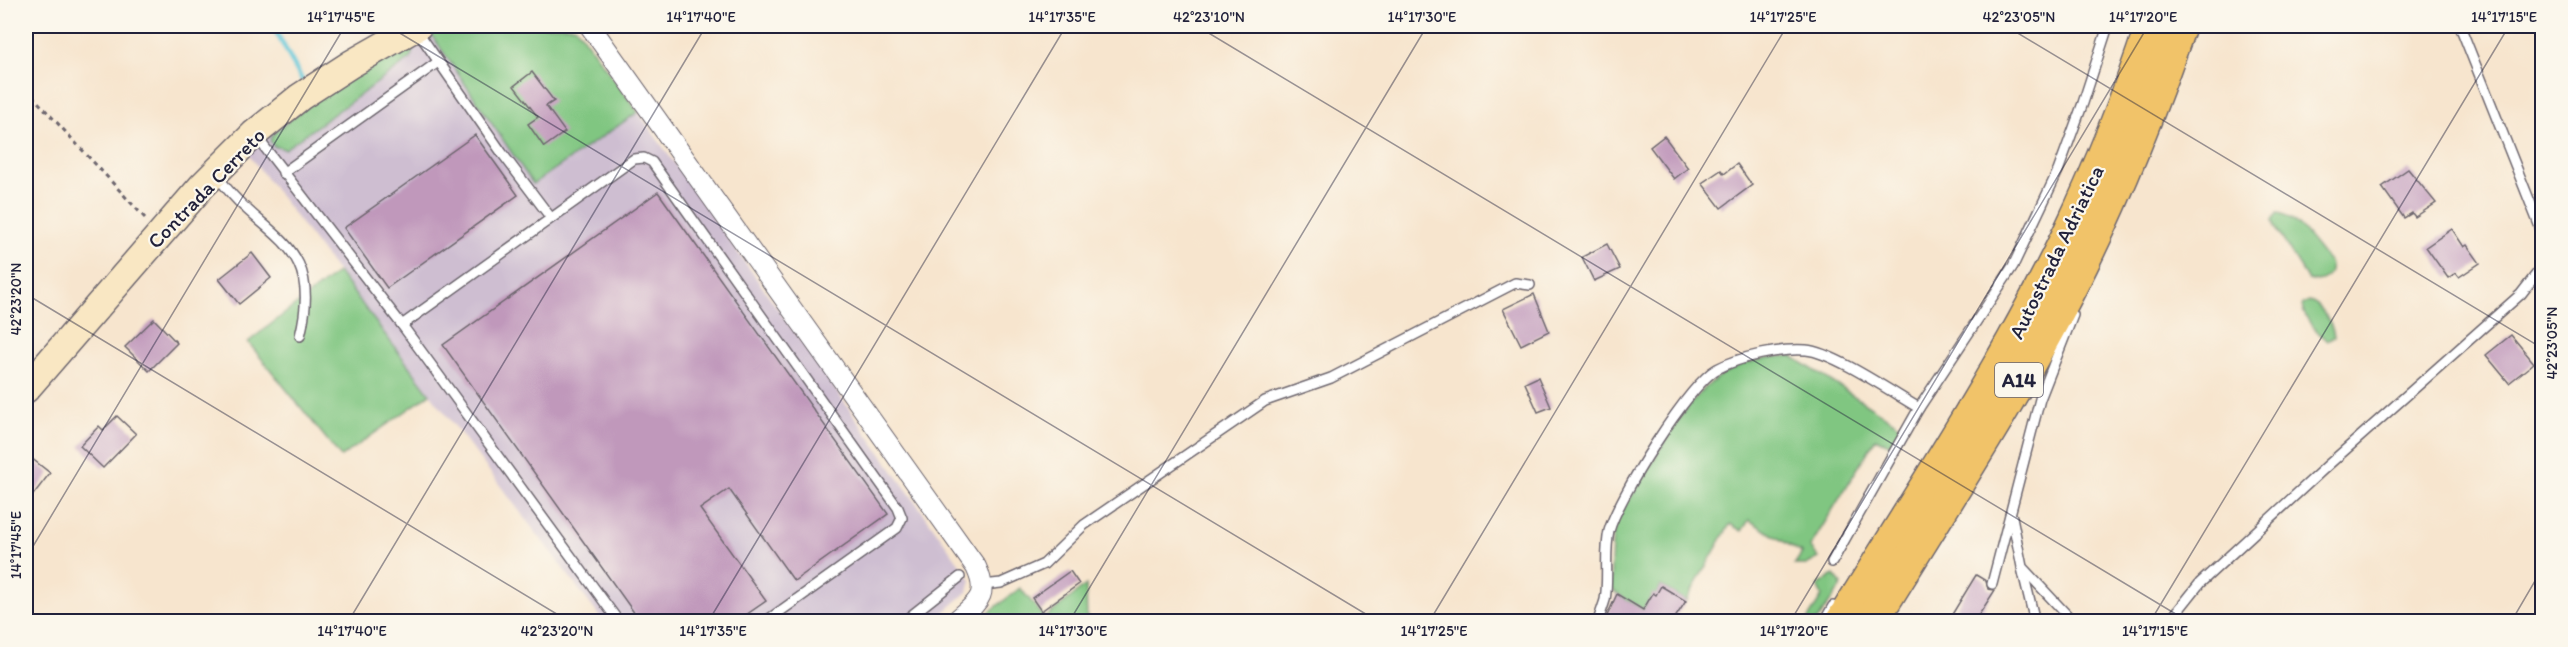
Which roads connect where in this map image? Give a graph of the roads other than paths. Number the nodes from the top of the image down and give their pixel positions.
1 (416, 26) edge
2 (590, 26) edge
3 (2108, 26) edge
4 (2152, 26) edge
5 (2179, 26) edge
6 (2460, 26) edge
7 (438, 62) junction
8 (254, 134) junction
9 (216, 172) junction
10 (283, 173) junction
11 (551, 218) junction
12 (2542, 232) edge
13 (2542, 267) edge
14 (1530, 285) dead end
15 (2076, 309) dead end
16 (402, 325) junction
17 (300, 336) dead end
18 (26, 389) edge
19 (1919, 408) junction
20 (2011, 515) junction
21 (1832, 561) dead end
22 (2022, 567) junction
23 (960, 578) dead end
24 (1992, 584) dead end
25 (983, 585) junction
26 (1842, 608) edge
27 (619, 621) edge
28 (765, 621) edge
29 (903, 621) edge
30 (955, 621) edge
31 (1598, 621) edge
32 (1824, 621) edge
33 (1871, 621) edge
34 (2035, 621) edge
35 (2069, 621) edge
36 (2169, 621) edge

1 - 7 lane
1 - 8 main road, Contrada Cerreto
2 - 25 street
3 - 19 lane
4 - 26 highway, Autostrada Adriatica / A14
5 - 33 highway, Autostrada Adriatica / A14
6 - 12 lane
7 - 10 lane
7 - 11 lane
8 - 9 main road, Contrada Cerreto
8 - 10 lane
9 - 17 lane
9 - 18 main road, Contrada Cerreto
10 - 16 lane
11 - 16 lane
11 - 28 lane
13 - 36 lane
14 - 25 lane
15 - 20 lane
16 - 27 lane
19 - 21 lane
19 - 31 lane
20 - 22 lane
20 - 24 lane
22 - 34 lane
22 - 35 lane
23 - 29 lane
25 - 30 street
26 - 32 lane

